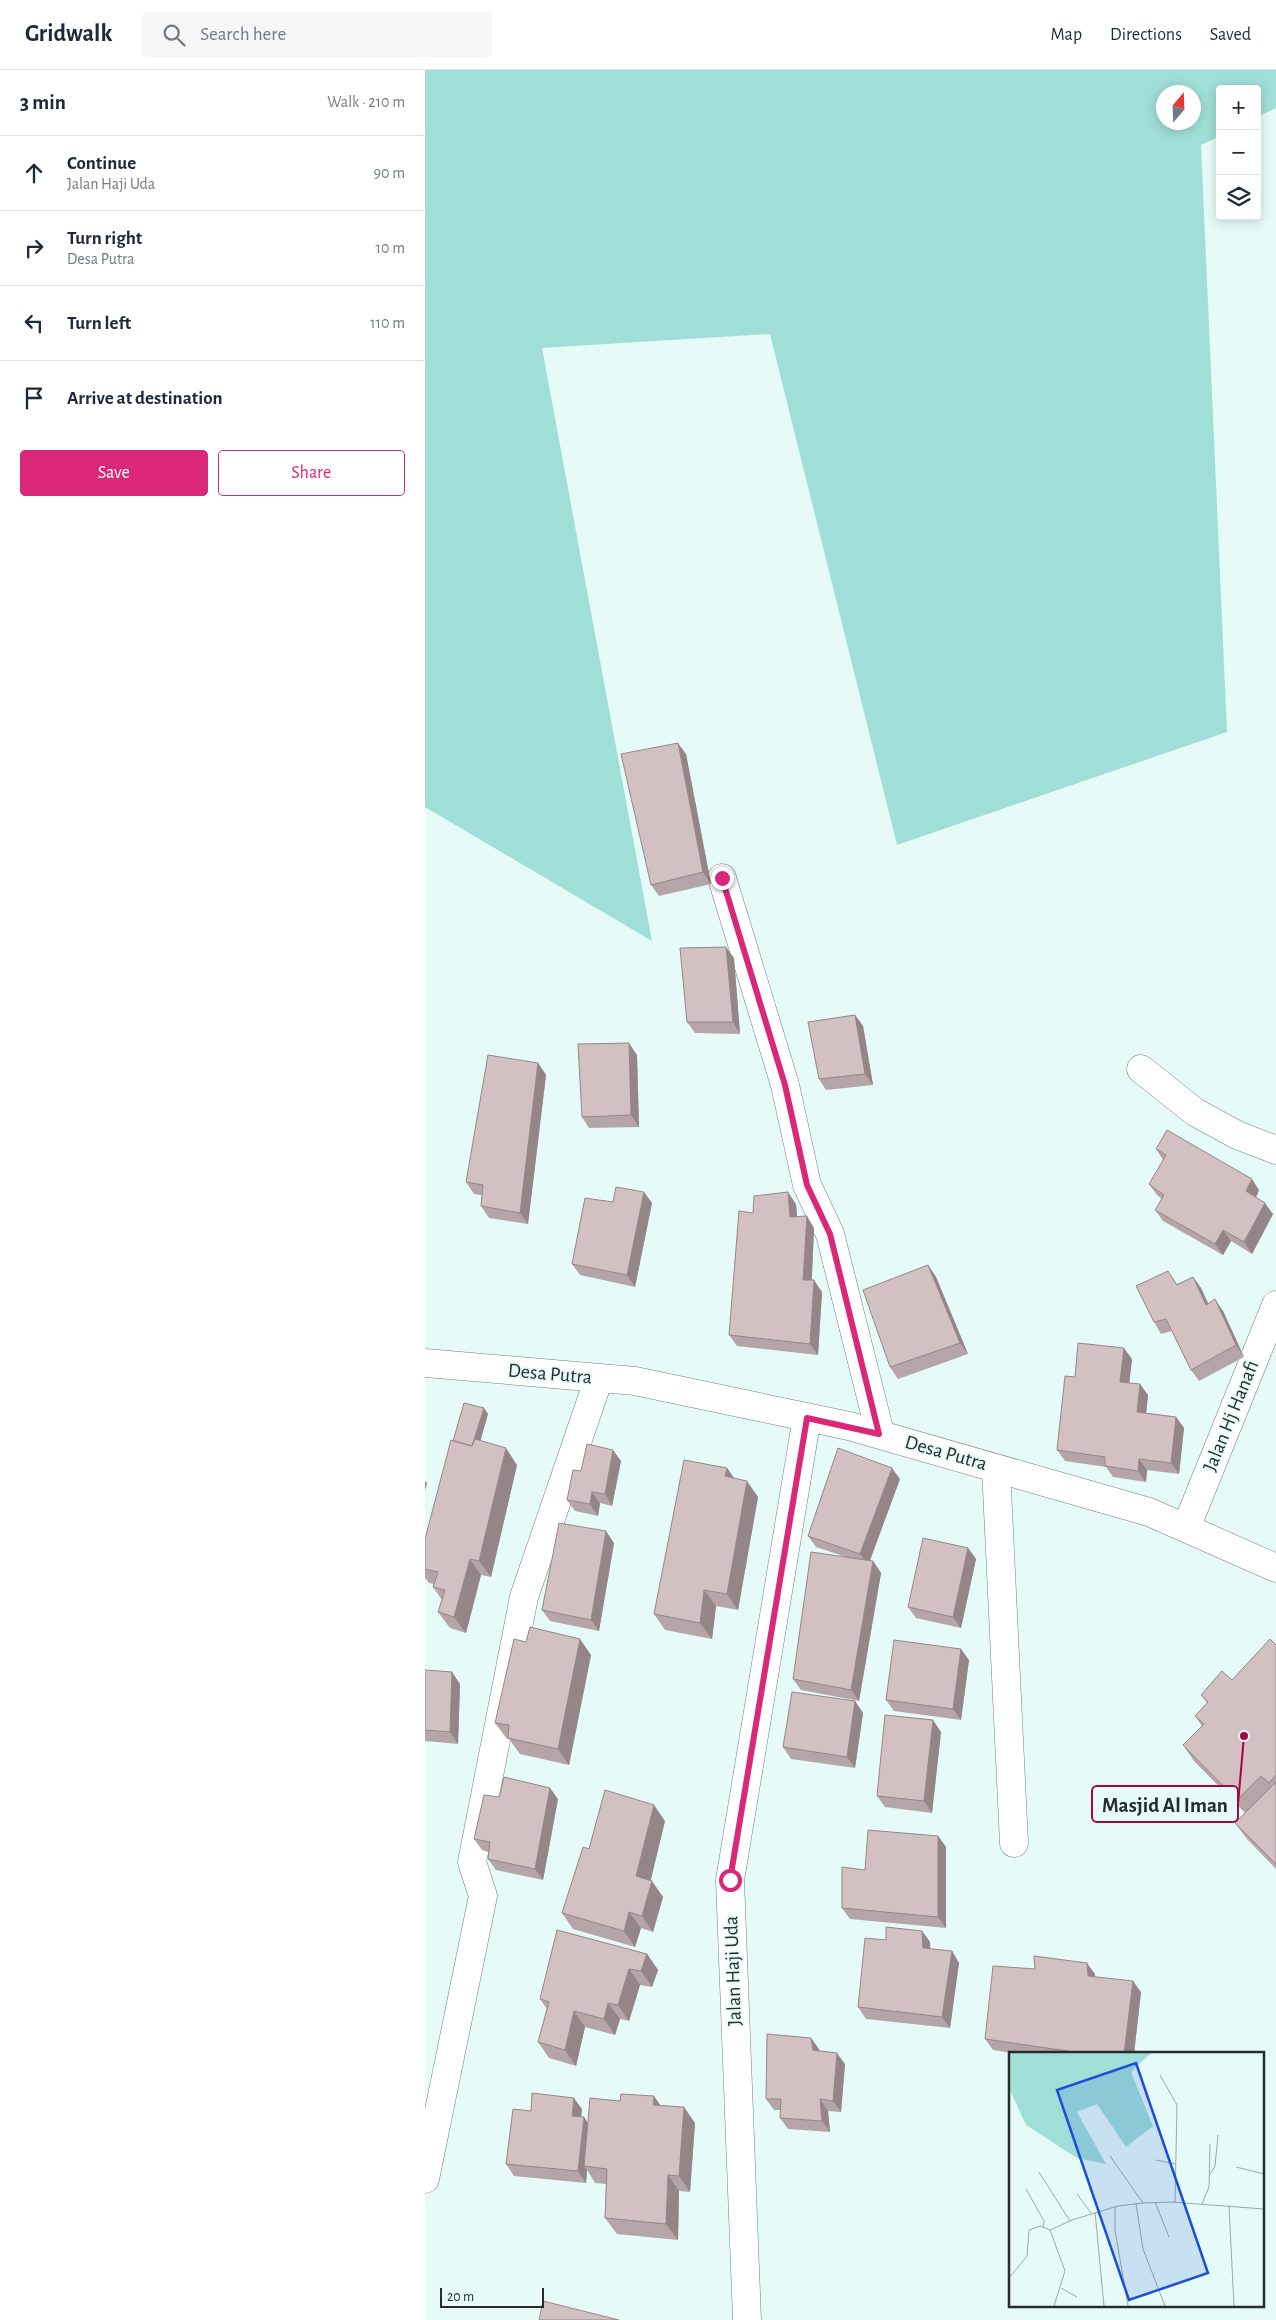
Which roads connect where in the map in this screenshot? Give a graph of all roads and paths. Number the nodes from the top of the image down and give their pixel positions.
1 (722, 878) dead end
2 (1141, 1069) dead end
3 (1276, 1150) edge
4 (1276, 1305) edge
5 (425, 1363) edge
6 (599, 1378) junction
7 (807, 1418) junction
8 (879, 1434) junction
9 (996, 1468) junction
10 (1186, 1528) junction
11 (1276, 1568) edge
12 (1014, 1843) dead end
13 (425, 2179) edge
14 (747, 2320) edge

1 - 8 street
2 - 3 street
4 - 10 street, Jalan Hj Hanafi
5 - 6 street, Desa Putra
6 - 7 street, Desa Putra
6 - 13 street
7 - 8 street, Desa Putra
7 - 14 street, Jalan Haji Uda
8 - 9 street, Desa Putra
9 - 10 street, Desa Putra
9 - 12 street
10 - 11 street, Desa Putra

